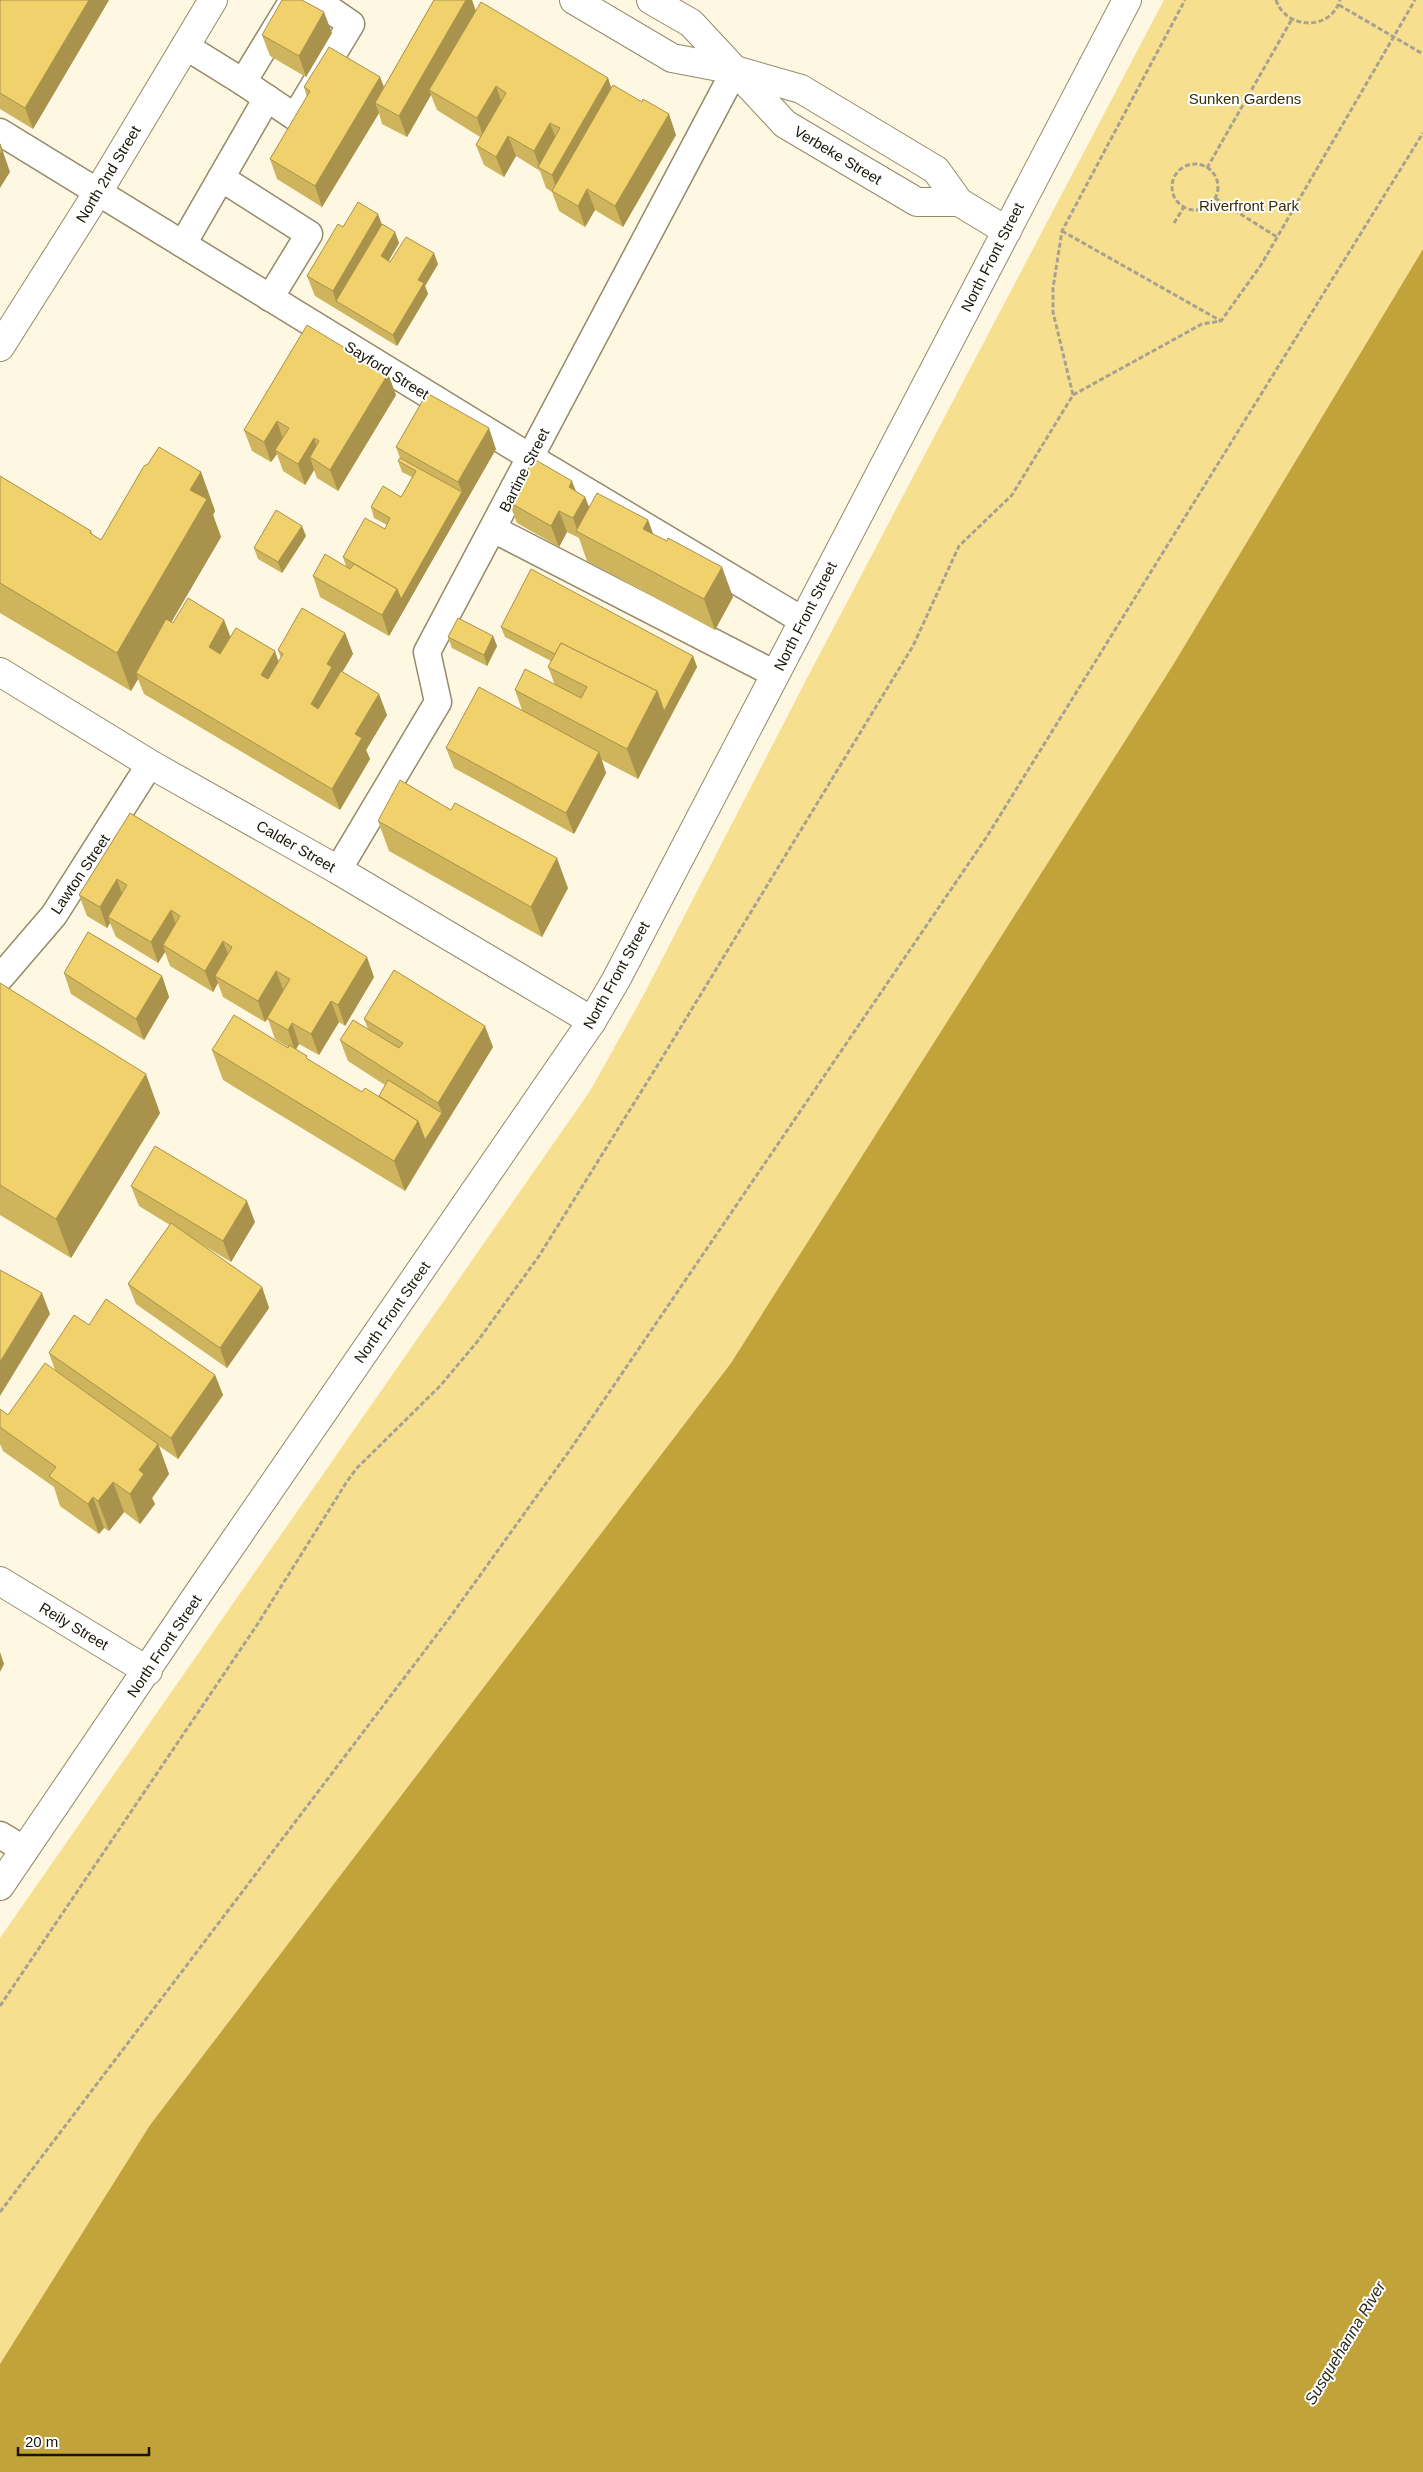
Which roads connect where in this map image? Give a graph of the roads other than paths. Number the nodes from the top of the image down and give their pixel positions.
1 (213, 0) edge
2 (293, 0) edge
3 (574, 0) edge
4 (651, 0) edge
5 (1127, 0) edge
6 (323, 2) edge
7 (185, 46) junction
8 (735, 70) junction
9 (243, 82) junction
10 (267, 98) junction
11 (0, 132) edge
12 (221, 178) junction
13 (98, 192) junction
14 (958, 202) junction
15 (1006, 231) junction
16 (183, 244) junction
17 (270, 298) junction
18 (0, 347) edge
19 (530, 457) junction
20 (493, 529) junction
21 (802, 620) junction
22 (0, 672) edge
23 (775, 674) junction
24 (150, 764) junction
25 (338, 870) junction
26 (0, 978) edge
27 (592, 1021) junction
28 (0, 1581) edge
29 (148, 1671) junction
30 (0, 1834) edge
31 (25, 1850) junction
32 (0, 1886) edge

1 - 7 main road, North 2nd Street
2 - 9 lane
3 - 8 main road, Verbeke Street
4 - 8 main road, Verbeke Street
5 - 15 main road, North Front Street
6 - 10 lane
7 - 9 lane
7 - 13 main road, North 2nd Street
8 - 14 main road, Verbeke Street
8 - 14 main road, Verbeke Street
8 - 19 lane, Bartine Street
9 - 10 lane
10 - 12 lane
11 - 13 lane, Sayford Street
12 - 16 lane
12 - 17 lane
13 - 16 lane, Sayford Street
13 - 18 main road, North 2nd Street
14 - 15 main road, Verbeke Street
15 - 21 main road, North Front Street
16 - 17 lane, Sayford Street
17 - 19 lane, Sayford Street
19 - 20 lane, Bartine Street
19 - 21 lane, Sayford Street
20 - 23 lane
20 - 25 lane, Bartine Street
21 - 23 main road, North Front Street
22 - 24 main road, Calder Street
23 - 27 main road, North Front Street
24 - 25 main road, Calder Street
24 - 26 lane, Lawton Street
25 - 27 main road, Calder Street
27 - 29 main road, North Front Street
28 - 29 main road, Reily Street
29 - 31 main road, North Front Street
30 - 31 lane
31 - 32 main road, North Front Street

